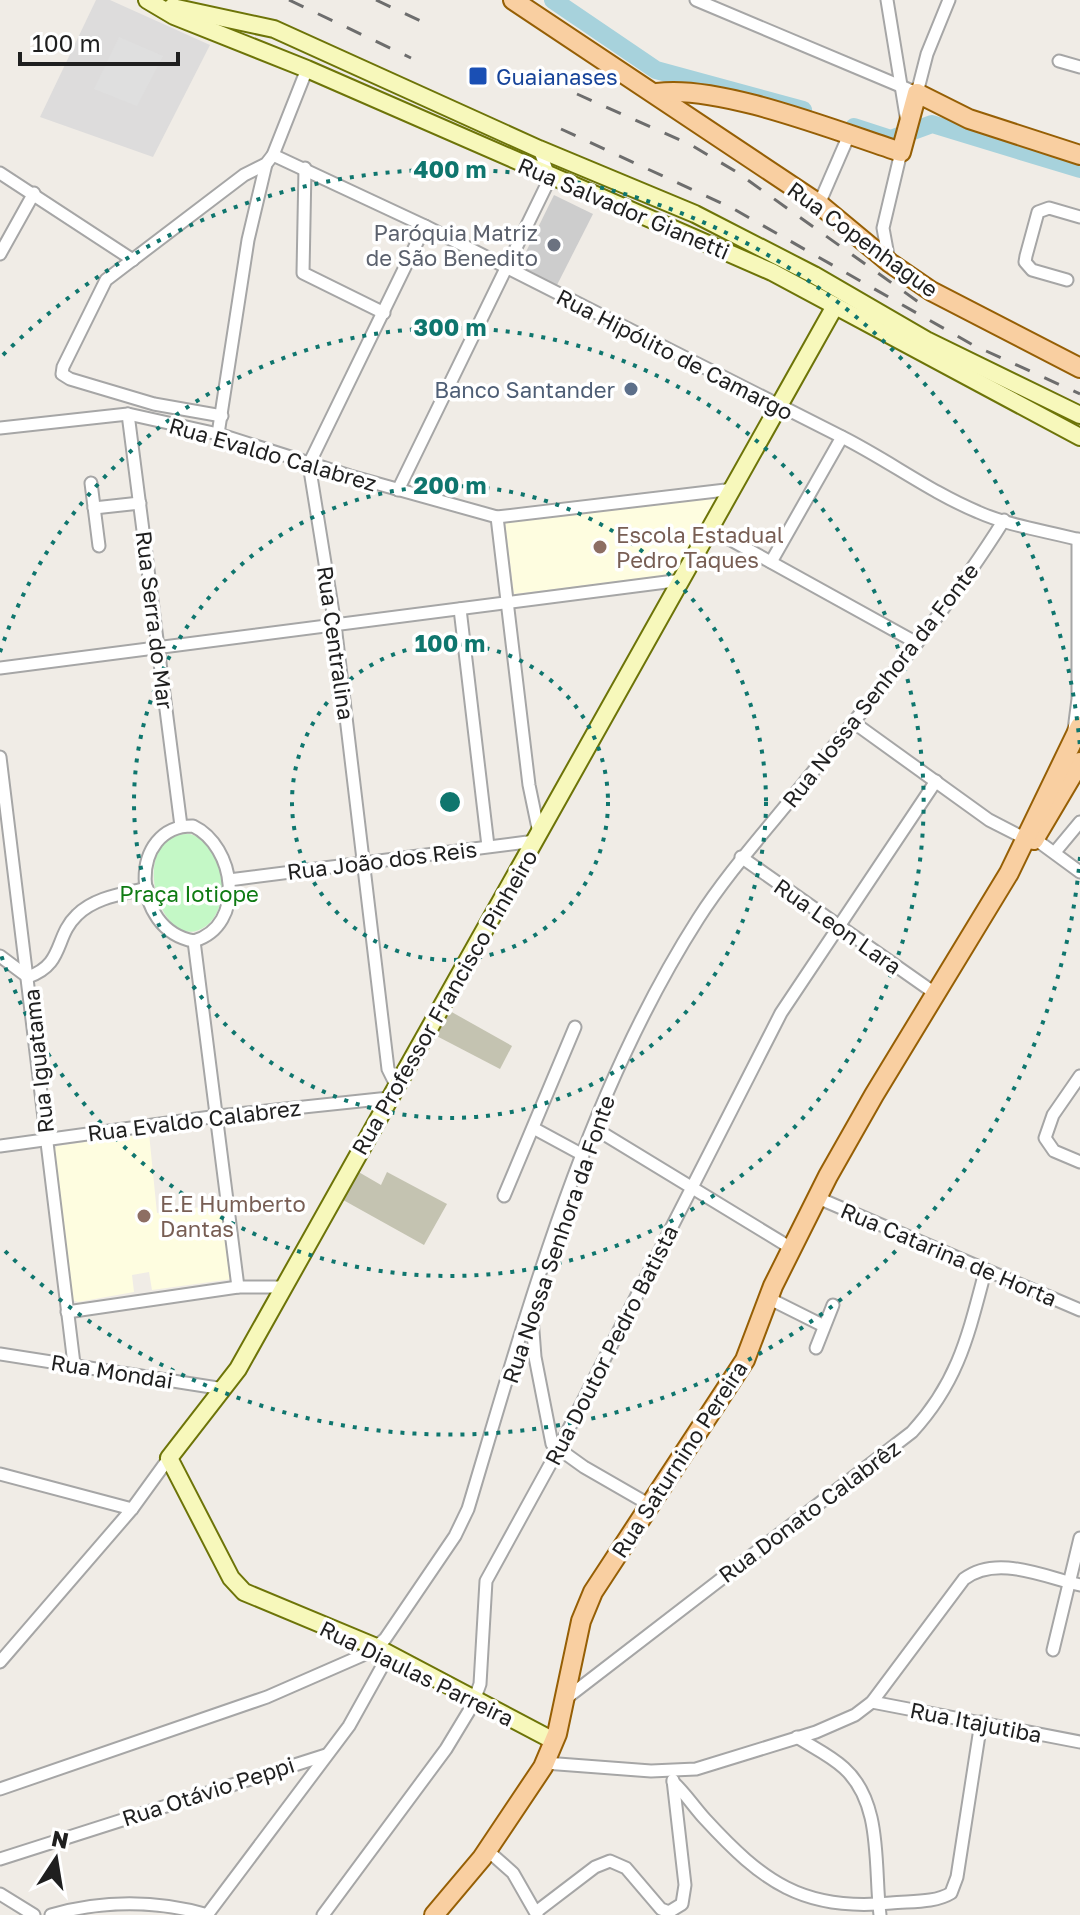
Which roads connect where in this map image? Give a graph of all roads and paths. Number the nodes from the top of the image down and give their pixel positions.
1 (513, 0) edge
2 (696, 0) edge
3 (887, 0) edge
4 (949, 0) edge
5 (152, 2) edge
6 (330, 51) junction
7 (1059, 61) dead end
8 (897, 67) junction
9 (1080, 67) edge
10 (307, 69) junction
11 (922, 71) junction
12 (899, 84) junction
13 (657, 93) junction
14 (917, 93) junction
15 (849, 135) junction
16 (905, 138) junction
17 (539, 149) junction
18 (1080, 155) edge
19 (270, 159) junction
20 (305, 168) junction
21 (0, 173) edge
22 (550, 178) junction
23 (34, 193) junction
24 (819, 204) junction
25 (1080, 217) edge
26 (425, 226) junction
27 (883, 228) junction
28 (858, 234) junction
29 (0, 254) edge
30 (133, 260) junction
31 (890, 263) junction
32 (506, 268) junction
33 (1067, 280) dead end
34 (835, 306) junction
35 (384, 313) junction
36 (1080, 368) edge
37 (779, 406) junction
38 (128, 414) junction
39 (1080, 415) edge
40 (222, 416) junction
41 (0, 428) edge
42 (218, 434) junction
43 (842, 437) junction
44 (1080, 437) edge
45 (309, 464) junction
46 (91, 483) dead end
47 (734, 489) junction
48 (398, 490) junction
49 (140, 503) junction
50 (94, 508) junction
51 (497, 517) junction
52 (1004, 520) junction
53 (711, 529) junction
54 (1079, 539) edge
55 (99, 546) dead end
56 (771, 562) junction
57 (682, 580) junction
58 (508, 602) junction
59 (460, 609) junction
60 (335, 625) junction
61 (917, 643) junction
62 (160, 649) junction
63 (0, 668) edge
64 (853, 722) junction
65 (1076, 733) edge
66 (0, 757) edge
67 (1080, 762) edge
68 (936, 781) junction
69 (1080, 822) edge
70 (181, 826) junction
71 (537, 837) junction
72 (1030, 838) junction
73 (488, 846) junction
74 (1055, 852) junction
75 (741, 857) junction
76 (364, 862) junction
77 (1080, 872) edge
78 (229, 880) junction
79 (147, 888) junction
80 (838, 926) junction
81 (194, 941) junction
82 (0, 956) edge
83 (28, 977) junction
84 (936, 994) junction
85 (575, 1027) dead end
86 (1080, 1076) edge
87 (392, 1092) junction
88 (218, 1116) junction
89 (594, 1128) junction
90 (535, 1129) junction
91 (46, 1140) junction
92 (0, 1146) edge
93 (583, 1155) junction
94 (1080, 1162) edge
95 (692, 1187) junction
96 (504, 1196) dead end
97 (818, 1198) junction
98 (791, 1248) junction
99 (985, 1272) junction
100 (238, 1287) junction
101 (283, 1287) junction
102 (768, 1298) junction
103 (833, 1305) dead end
104 (531, 1309) junction
105 (1080, 1310) edge
106 (67, 1312) junction
107 (824, 1326) junction
108 (816, 1348) dead end
109 (0, 1354) edge
110 (74, 1364) junction
111 (224, 1389) junction
112 (558, 1450) junction
113 (169, 1458) junction
114 (0, 1474) edge
115 (650, 1505) junction
116 (132, 1509) junction
117 (1080, 1538) edge
118 (1074, 1584) edge
119 (1053, 1650) dead end
120 (382, 1652) junction
121 (0, 1662) edge
122 (564, 1700) junction
123 (475, 1701) junction
124 (872, 1702) junction
125 (981, 1722) junction
126 (797, 1737) junction
127 (554, 1741) junction
128 (1080, 1742) edge
129 (326, 1755) junction
130 (545, 1763) junction
131 (672, 1776) junction
132 (0, 1789) edge
133 (487, 1850) junction
134 (0, 1859) edge
135 (0, 1894) edge
136 (453, 1896) junction
137 (879, 1910) edge
138 (536, 1914) edge
139 (34, 1915) edge
140 (51, 1915) edge
141 (208, 1915) edge
142 (323, 1915) edge
143 (434, 1915) edge
144 (446, 1915) edge

1 - 13 main road, Rua Copenhague
2 - 12 street
3 - 8 street
4 - 11 street
5 - 6 main road, Rua Salvador Gianetti
5 - 10 main road, Rua Salvador Gianetti
6 - 10 main road
6 - 17 main road, Rua Salvador Gianetti
7 - 9 street
8 - 11 street
8 - 12 street
10 - 19 street
10 - 22 main road, Rua Salvador Gianetti
11 - 14 street
12 - 14 street
12 - 16 street
13 - 15 main road
13 - 24 main road, Rua Copenhague
14 - 16 main road
14 - 18 main road
15 - 16 main road
15 - 24 street
16 - 27 street
17 - 22 street
17 - 39 main road, Rua Salvador Gianetti
19 - 20 street, Rua Hipólito de Camargo
19 - 30 street
19 - 40 street
20 - 26 street, Rua Hipólito de Camargo
20 - 35 street
21 - 23 street
22 - 32 street
22 - 34 main road, Rua Salvador Gianetti
23 - 29 street
23 - 30 street
24 - 28 main road, Rua Copenhague
25 - 33 street
26 - 32 street, Rua Hipólito de Camargo
26 - 35 street
27 - 28 street
27 - 31 street
28 - 31 main road, Rua Copenhague
30 - 40 street
31 - 36 main road, Rua Copenhague
32 - 37 street, Rua Hipólito de Camargo
32 - 48 street
34 - 37 main road, Rua Professor Francisco Pinheiro
34 - 44 main road, Rua Salvador Gianetti
35 - 45 street
37 - 43 street, Rua Hipólito de Camargo
37 - 47 main road, Rua Professor Francisco Pinheiro
38 - 41 street, Rua Evaldo Calabrez
38 - 42 street, Rua Evaldo Calabrez
38 - 49 street, Rua Serra do Mar
40 - 42 street
42 - 45 street, Rua Evaldo Calabrez
43 - 52 street, Rua Hipólito de Camargo
43 - 56 street
45 - 48 street, Rua Evaldo Calabrez
45 - 60 street, Rua Centralina
46 - 50 street
47 - 51 street, Rua Evaldo Calabrez
47 - 53 main road, Rua Professor Francisco Pinheiro
48 - 51 street, Rua Evaldo Calabrez
49 - 50 street
49 - 62 street, Rua Serra do Mar
50 - 55 street
51 - 58 street
52 - 54 street, Rua Hipólito de Camargo
52 - 61 street, Rua Nossa Senhora da Fonte
53 - 56 street
53 - 57 main road, Rua Professor Francisco Pinheiro
54 - 65 street, Rua Saturnino Pereira
56 - 61 street
57 - 58 street
57 - 71 main road, Rua Professor Francisco Pinheiro
58 - 59 street
58 - 71 street
59 - 60 street
59 - 73 street
60 - 62 street
60 - 76 street, Rua Centralina
61 - 64 street, Rua Nossa Senhora da Fonte
62 - 63 street
62 - 70 street, Rua Serra do Mar
64 - 68 street
64 - 75 street, Rua Nossa Senhora da Fonte
65 - 72 main road, Rua Saturnino Pereira
66 - 83 street, Rua Iguatama
67 - 72 main road, Rua Saturnino Pereira
68 - 72 street
68 - 80 street, Rua Doutor Pedro Batista
69 - 74 street
70 - 78 street
70 - 79 street
71 - 73 street, Rua João dos Reis
71 - 87 main road, Rua Professor Francisco Pinheiro
72 - 74 street
72 - 84 main road, Rua Saturnino Pereira
73 - 76 street, Rua João dos Reis
74 - 77 street
75 - 80 street, Rua Leon Lara
75 - 89 street, Rua Nossa Senhora da Fonte
76 - 78 street, Rua João dos Reis
76 - 87 street, Rua Centralina
78 - 81 street
79 - 81 street
79 - 83 street
80 - 84 street, Rua Leon Lara
80 - 95 street, Rua Doutor Pedro Batista
81 - 88 street
82 - 83 street
83 - 91 street, Rua Iguatama
84 - 97 main road, Rua Saturnino Pereira
85 - 90 street
86 - 94 street
87 - 88 street, Rua Evaldo Calabrez
87 - 101 main road, Rua Professor Francisco Pinheiro
88 - 91 street, Rua Evaldo Calabrez
88 - 100 street
89 - 93 street, Rua Nossa Senhora da Fonte
89 - 95 street
90 - 93 street
90 - 96 street
91 - 92 street, Rua Evaldo Calabrez
91 - 106 street, Rua Iguatama
93 - 104 street, Rua Nossa Senhora da Fonte
95 - 98 street
95 - 112 street, Rua Doutor Pedro Batista
97 - 98 main road, Rua Saturnino Pereira
97 - 99 street, Rua Catarina de Horta
98 - 102 main road, Rua Saturnino Pereira
99 - 105 street, Rua Catarina de Horta
99 - 122 street, Rua Donato Calabrêz
100 - 101 street
100 - 106 street
101 - 111 main road, Rua Professor Francisco Pinheiro
102 - 107 street
102 - 115 main road, Rua Saturnino Pereira
103 - 107 street
104 - 112 street
104 - 120 street, Rua Nossa Senhora da Fonte
106 - 110 street, Rua Iguatama
107 - 108 street
109 - 110 street, Rua Mondai
110 - 111 street, Rua Mondai
111 - 113 main road, Rua Professor Francisco Pinheiro
112 - 115 street
112 - 123 street, Rua Doutor Pedro Batista
113 - 116 street, Rua Professor Francisco Pinheiro
113 - 120 main road, Rua Diaulas Parreira
114 - 116 street
115 - 122 main road, Rua Saturnino Pereira
116 - 121 street, Rua Professor Francisco Pinheiro
117 - 118 street
118 - 119 street
118 - 124 street
120 - 123 main road, Rua Diaulas Parreira
120 - 129 street, Rua Nossa Senhora da Fonte
120 - 132 street
122 - 127 main road, Rua Saturnino Pereira
123 - 127 main road, Rua Diaulas Parreira
123 - 142 street, Rua Doutor Pedro Batista
124 - 125 street, Rua Itajutiba
124 - 126 street
125 - 128 street, Rua Itajutiba
125 - 137 street
126 - 131 street
126 - 137 street
127 - 130 main road, Rua Saturnino Pereira
129 - 134 street, Rua Otávio Peppi
129 - 141 street, Rua Nossa Senhora da Fonte
130 - 131 street
130 - 133 main road, Rua Saturnino Pereira
131 - 137 street
131 - 138 street
133 - 136 main road, Rua Saturnino Pereira
133 - 138 street
135 - 139 street
136 - 143 main road
136 - 144 main road
140 - 141 street

